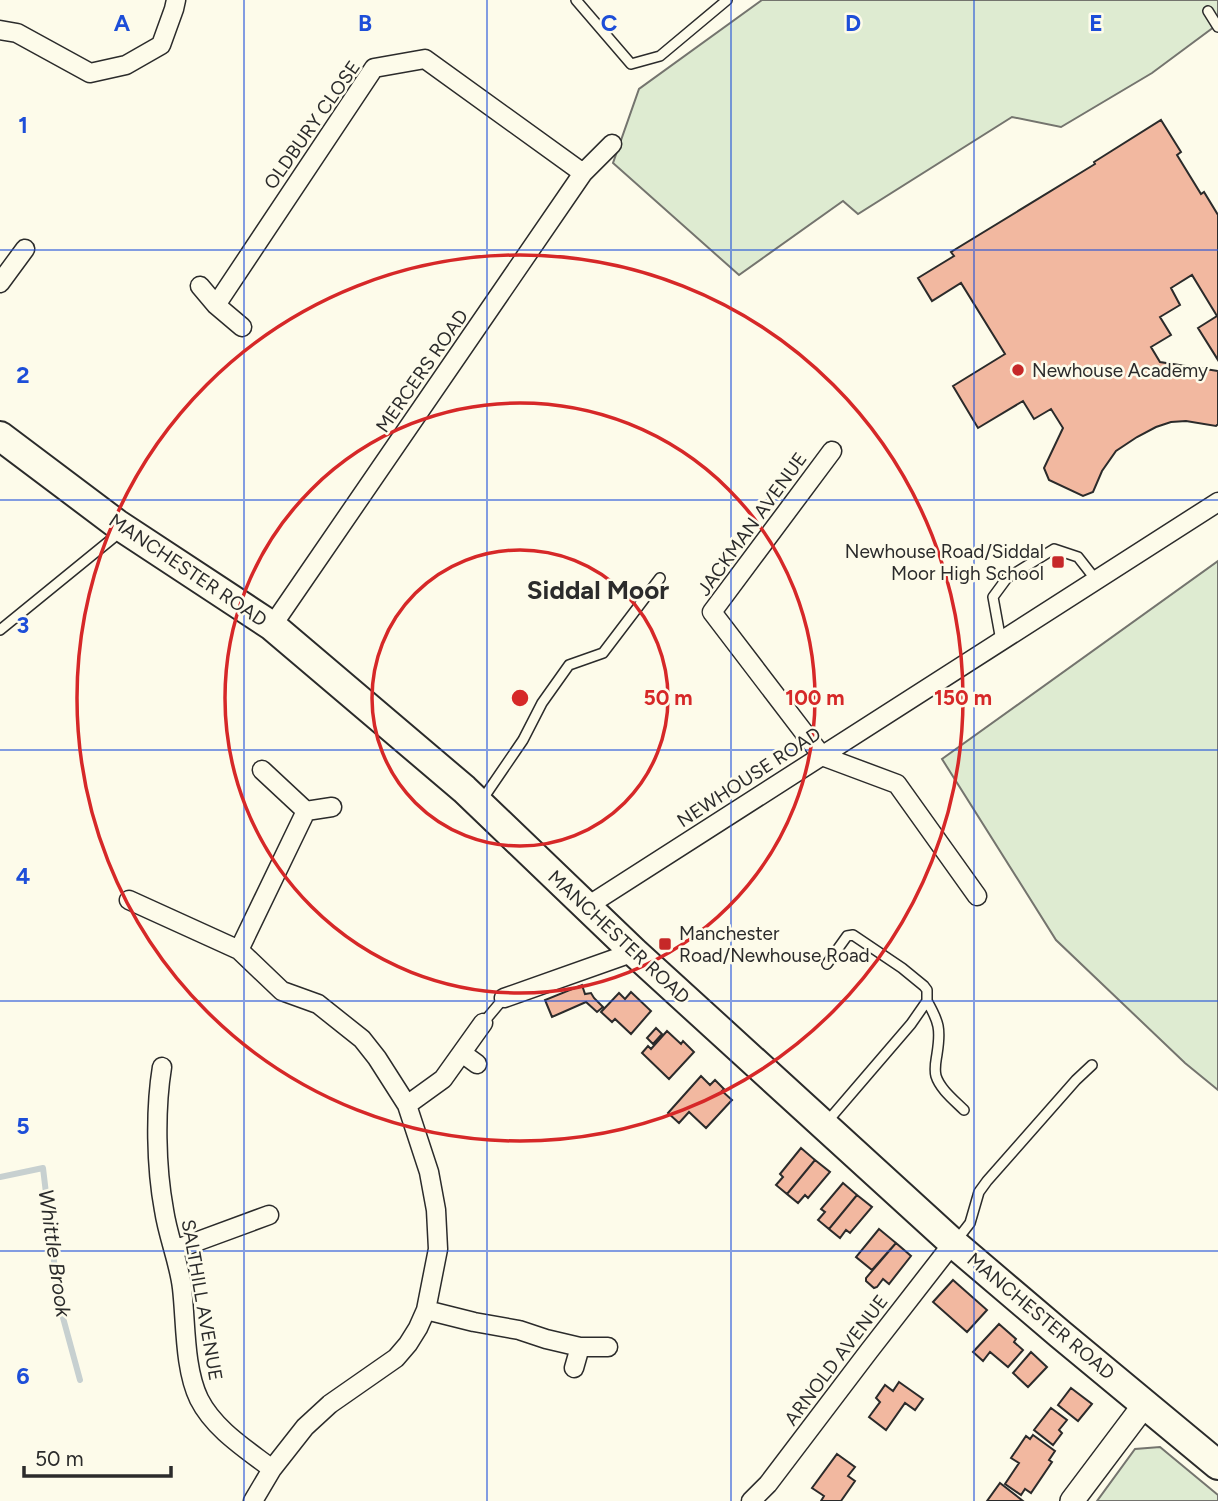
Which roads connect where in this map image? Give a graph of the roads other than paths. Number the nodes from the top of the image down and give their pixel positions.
1 (176, 0) edge
2 (576, 0) edge
3 (727, 0) edge
4 (1208, 11) dead end
5 (1218, 27) edge
6 (0, 30) edge
7 (612, 144) dead end
8 (583, 173) junction
9 (25, 249) dead end
10 (0, 283) edge
11 (200, 286) dead end
12 (216, 305) junction
13 (242, 327) dead end
14 (0, 436) edge
15 (832, 451) dead end
16 (1218, 502) edge
17 (121, 527) junction
18 (660, 578) dead end
19 (1096, 580) junction
20 (272, 626) junction
21 (0, 630) edge
22 (1001, 640) junction
23 (822, 756) junction
24 (262, 769) dead end
25 (479, 804) junction
26 (332, 807) dead end
27 (306, 811) junction
28 (977, 896) dead end
29 (129, 900) dead end
30 (586, 907) junction
31 (239, 950) junction
32 (634, 952) junction
33 (827, 964) dead end
34 (504, 998) joint
35 (927, 1001) junction
36 (482, 1023) joint
37 (462, 1053) junction
38 (477, 1064) dead end
39 (1092, 1065) dead end
40 (162, 1067) dead end
41 (407, 1105) junction
42 (964, 1110) dead end
43 (824, 1126) junction
44 (269, 1215) dead end
45 (953, 1243) junction
46 (174, 1250) junction
47 (426, 1310) junction
48 (580, 1347) junction
49 (608, 1347) dead end
50 (574, 1368) dead end
51 (1145, 1404) junction
52 (1218, 1465) edge
53 (272, 1469) junction
54 (253, 1501) edge
55 (751, 1501) edge
56 (1072, 1501) edge

1 - 6 street
2 - 3 lane
4 - 5 lane
7 - 8 street, MERCERS ROAD
8 - 12 street, OLDBURY CLOSE
8 - 20 street, MERCERS ROAD
9 - 10 street
11 - 12 street
12 - 13 street
14 - 17 main road, MANCHESTER ROAD
15 - 23 street, JACKMAN AVENUE
16 - 19 street, NEWHOUSE ROAD
17 - 20 main road, MANCHESTER ROAD
17 - 21 lane
18 - 25 lane
19 - 22 street, NEWHOUSE ROAD
19 - 22 lane
20 - 25 main road, MANCHESTER ROAD
22 - 23 street, NEWHOUSE ROAD
23 - 28 street
23 - 30 street, NEWHOUSE ROAD
24 - 27 street
25 - 30 main road, MANCHESTER ROAD
26 - 27 street
27 - 31 street
29 - 31 street
30 - 32 main road, MANCHESTER ROAD
31 - 41 street
32 - 34 street
32 - 43 main road, MANCHESTER ROAD
33 - 35 lane
34 - 36 lane
35 - 42 lane
35 - 43 lane
36 - 37 street
37 - 38 street
37 - 41 street
39 - 45 lane
40 - 46 street, SALTHILL AVENUE
41 - 47 street
43 - 45 main road, MANCHESTER ROAD
44 - 46 street
45 - 51 main road, MANCHESTER ROAD
45 - 55 street, ARNOLD AVENUE
46 - 53 street, SALTHILL AVENUE
47 - 48 street
47 - 53 street
48 - 49 street
48 - 50 street
51 - 52 main road, MANCHESTER ROAD
51 - 56 street
53 - 54 street

